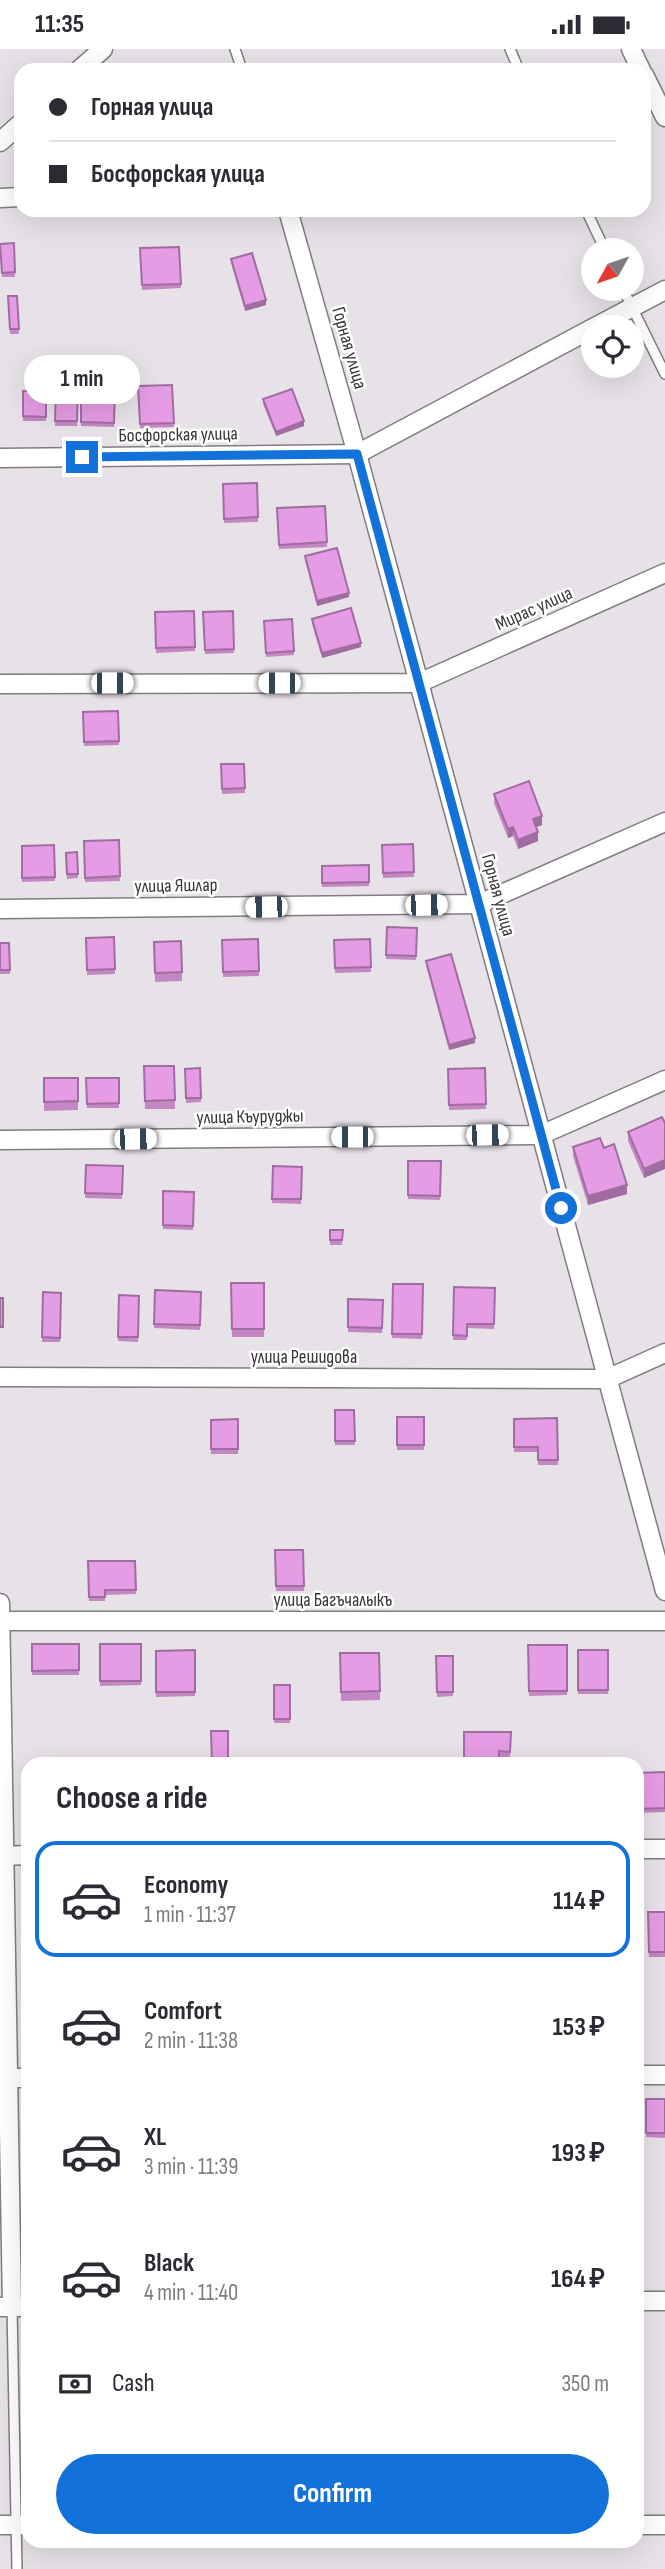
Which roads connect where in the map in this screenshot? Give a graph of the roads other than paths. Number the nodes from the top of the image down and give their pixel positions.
1 (103, 49) edge
2 (87, 63) edge
3 (651, 89) edge
4 (665, 117) edge
5 (14, 129) edge
6 (0, 142) edge
7 (290, 217) edge
8 (589, 217) edge
9 (599, 238) edge
10 (665, 291) edge
11 (629, 301) edge
12 (632, 308) junction
13 (619, 315) edge
14 (581, 335) edge
15 (665, 374) edge
16 (357, 454) junction
17 (0, 458) edge
18 (665, 573) edge
19 (419, 683) junction
20 (0, 684) edge
21 (665, 822) edge
22 (479, 904) junction
23 (0, 909) edge
24 (665, 1080) edge
25 (541, 1135) junction
26 (0, 1140) edge
27 (665, 1353) edge
28 (0, 1377) edge
29 (607, 1379) junction
30 (665, 1591) edge
31 (0, 1603) edge
32 (0, 1621) edge
33 (665, 1621) edge
34 (665, 1849) edge
35 (644, 1850) edge
36 (21, 1855) edge
37 (2, 1856) edge
38 (644, 2075) edge
39 (665, 2075) edge
40 (4, 2078) edge
41 (644, 2301) edge
42 (665, 2301) edge
43 (13, 2307) edge
44 (15, 2525) edge
45 (644, 2525) edge
46 (665, 2525) edge
47 (17, 2569) edge

1 - 2 street
3 - 4 street
5 - 6 street
7 - 16 street, Горная улица
8 - 9 lane
10 - 12 street
11 - 12 lane
12 - 13 street
12 - 15 lane
14 - 16 street
16 - 17 street, Босфорская улица
16 - 19 street, Горная улица
18 - 19 street, Мирас улица
19 - 20 street
19 - 22 street, Горная улица
21 - 22 street
22 - 23 street, улица Яшлар
22 - 25 street, Горная улица
24 - 25 street
25 - 26 street, улица Къуруджы
25 - 29 street, Горная улица
27 - 29 street
28 - 29 street, улица Решидова
29 - 30 street, Горная улица
31 - 32 street
32 - 33 street, улица Багъчалыкъ
32 - 37 street
34 - 35 street
36 - 37 street
37 - 40 street
38 - 39 street
40 - 43 street
41 - 42 street
43 - 44 lane
44 - 47 lane
45 - 46 street

